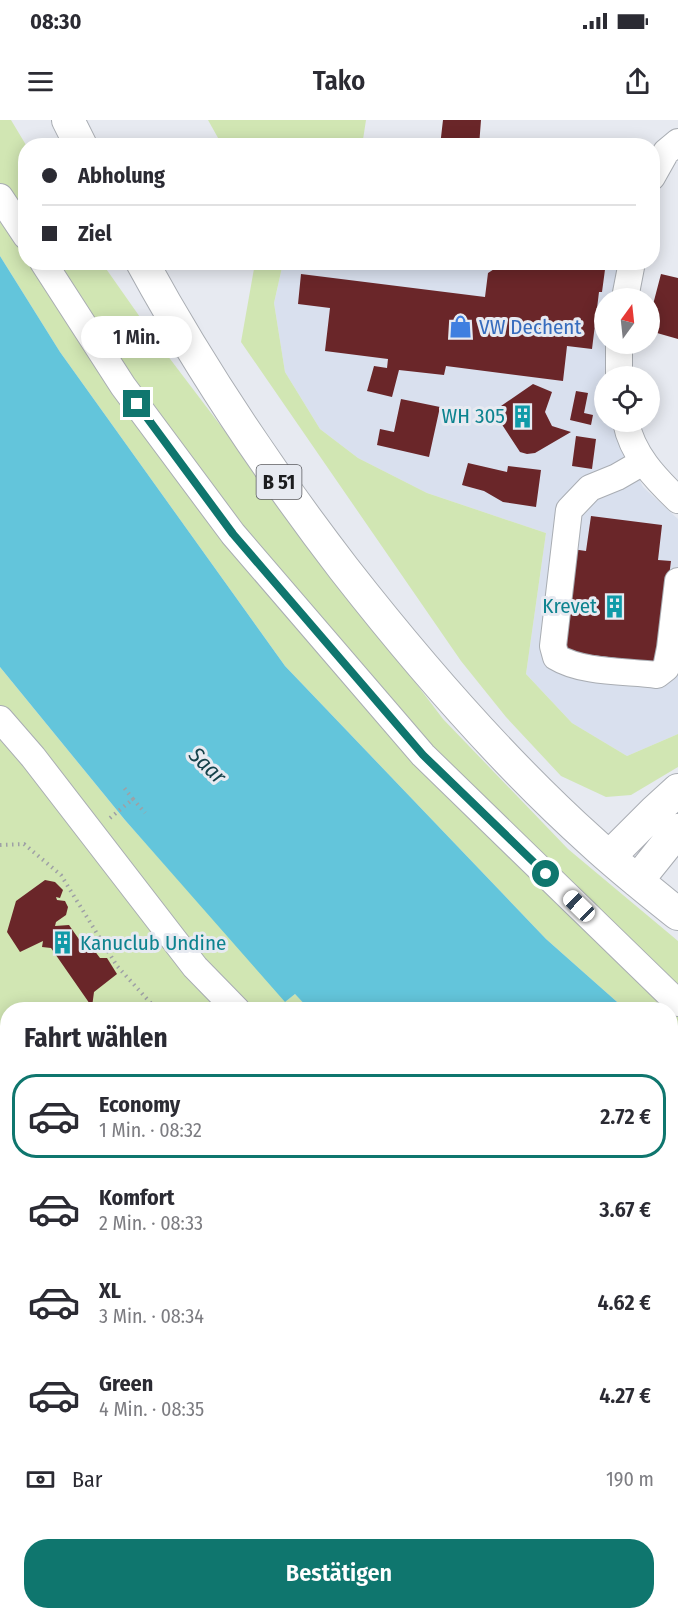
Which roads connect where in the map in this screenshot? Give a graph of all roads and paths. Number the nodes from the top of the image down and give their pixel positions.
1 (68, 120) edge
2 (77, 138) edge
3 (678, 142) edge
4 (660, 163) edge
5 (0, 197) edge
6 (18, 224) edge
7 (48, 270) edge
8 (146, 270) edge
9 (630, 270) edge
10 (627, 288) edge
11 (630, 432) edge
12 (643, 462) junction
13 (678, 500) edge
14 (678, 581) edge
15 (675, 628) edge
16 (0, 719) edge
17 (122, 785) dead end
18 (678, 790) edge
19 (133, 799) junction
20 (145, 813) dead end
21 (105, 822) dead end
22 (678, 830) edge
23 (0, 845) edge
24 (609, 857) junction
25 (637, 881) junction
26 (678, 914) edge
27 (149, 1002) edge
28 (229, 1002) edge
29 (677, 1002) edge

1 - 2 main road
3 - 4 street
5 - 6 street
7 - 29 street
8 - 24 main road, B 51
9 - 10 street
11 - 12 street
12 - 13 street
12 - 15 street
14 - 15 street
16 - 28 street
17 - 19 path
18 - 24 main road
19 - 20 path
19 - 21 path
22 - 25 main road
23 - 27 path
24 - 25 main road, B 51
25 - 26 main road, B 51

